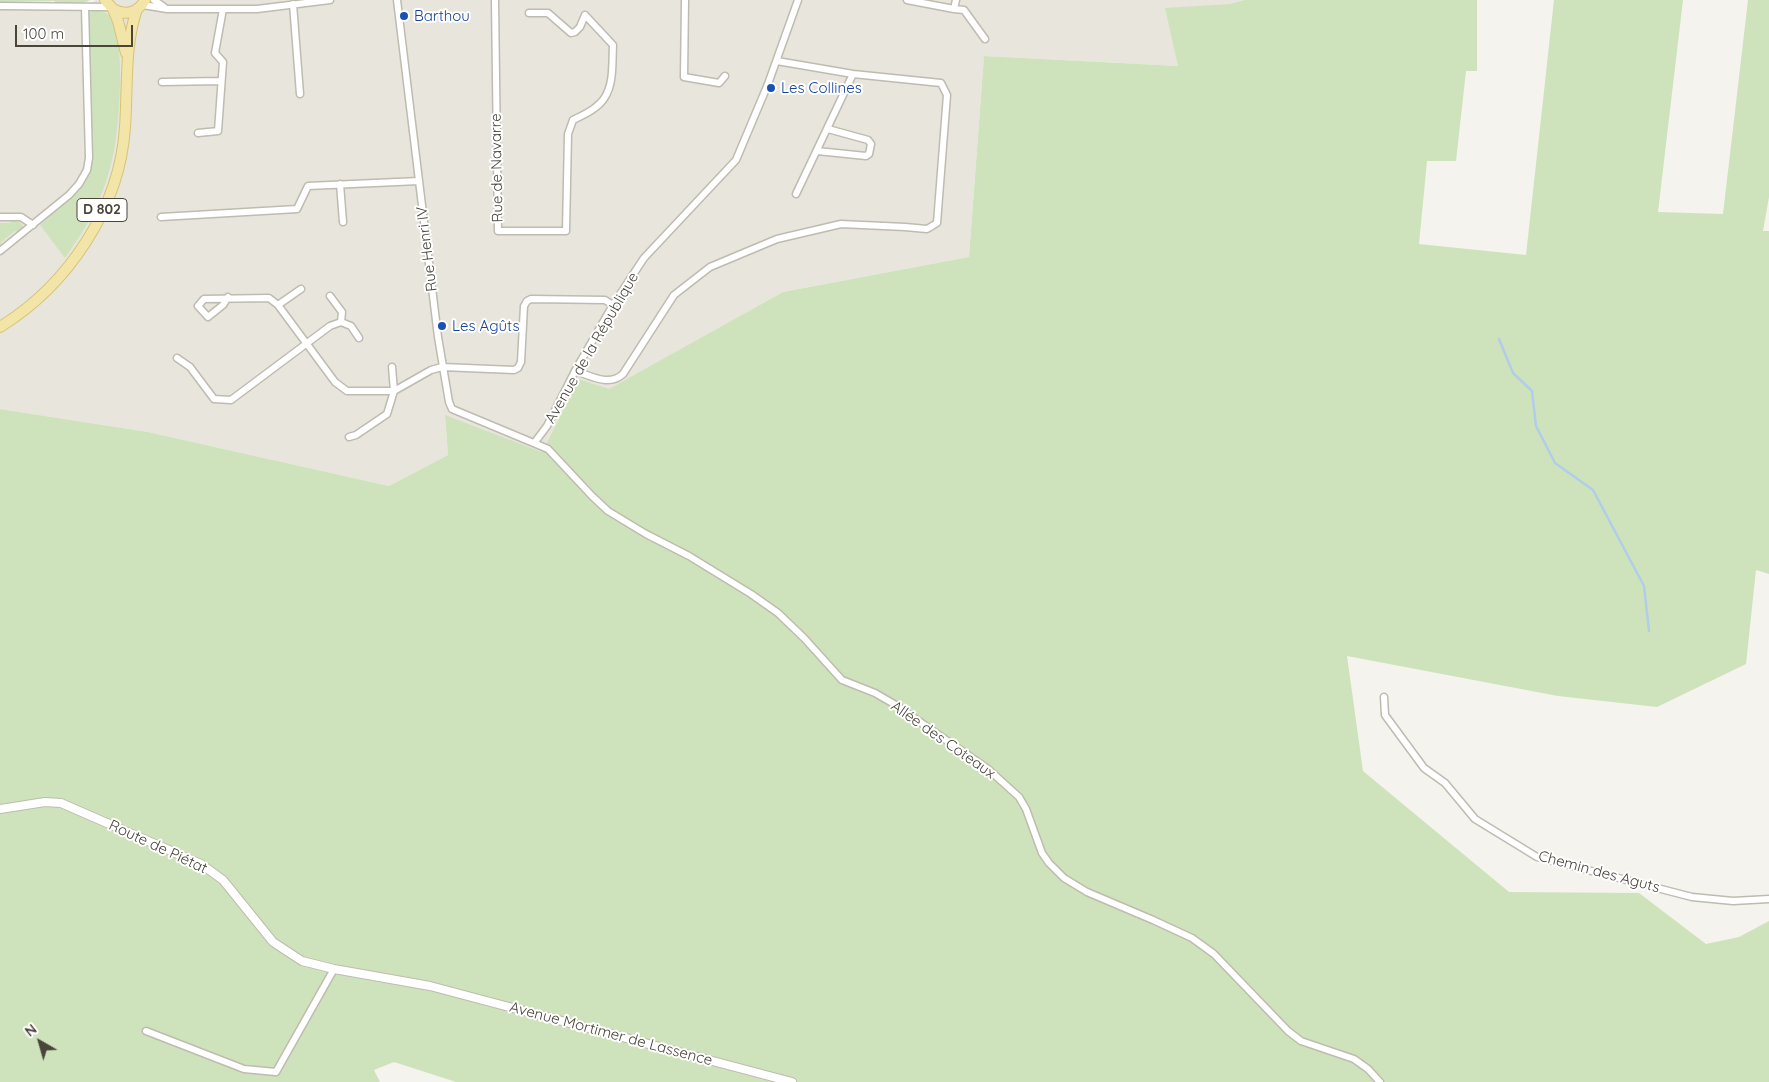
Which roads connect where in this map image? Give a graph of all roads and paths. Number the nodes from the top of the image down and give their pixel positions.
1 (96, 0) edge
2 (154, 0) edge
3 (330, 0) edge
4 (398, 0) edge
5 (495, 0) edge
6 (685, 0) edge
7 (798, 0) edge
8 (906, 0) edge
9 (956, 0) edge
10 (293, 4) junction
11 (142, 5) edge
12 (0, 6) edge
13 (109, 6) edge
14 (85, 7) junction
15 (167, 9) junction
16 (223, 9) junction
17 (954, 9) junction
18 (529, 13) dead end
19 (985, 39) dead end
20 (127, 56) junction
21 (777, 61) junction
22 (853, 74) junction
23 (725, 76) dead end
24 (221, 81) junction
25 (162, 82) dead end
26 (300, 94) dead end
27 (828, 129) junction
28 (198, 132) dead end
29 (817, 152) junction
30 (419, 181) junction
31 (340, 184) junction
32 (796, 194) dead end
33 (0, 217) edge
34 (161, 217) dead end
35 (343, 222) dead end
36 (33, 225) junction
37 (0, 251) edge
38 (301, 289) dead end
39 (330, 296) dead end
40 (228, 297) dead end
41 (278, 305) junction
42 (614, 305) junction
43 (341, 322) junction
44 (0, 327) edge
45 (359, 338) dead end
46 (308, 344) junction
47 (177, 358) dead end
48 (392, 367) dead end
49 (442, 367) junction
50 (575, 371) junction
51 (394, 391) junction
52 (349, 437) dead end
53 (535, 442) junction
54 (1384, 697) dead end
55 (0, 809) edge
56 (1769, 899) edge
57 (334, 969) junction
58 (430, 986) joint
59 (146, 1031) dead end
60 (792, 1082) edge
61 (1380, 1082) edge

1 - 14 street
2 - 15 street
3 - 10 street
4 - 30 street, Rue Henri IV
5 - 18 street, Rue de Navarre
6 - 23 street
7 - 21 street, Avenue de la République
8 - 17 street
9 - 17 street
10 - 16 street
10 - 26 street
11 - 13 main road
11 - 15 street
11 - 20 main road, D 802
12 - 14 street
13 - 14 street
13 - 20 main road, D 802
14 - 36 street
15 - 16 street
16 - 24 street
17 - 19 street
20 - 44 main road, D 802
21 - 22 street
21 - 42 street, Avenue de la République
22 - 27 street
22 - 50 street
24 - 25 street
24 - 28 street
27 - 29 street
27 - 29 street
29 - 32 street
30 - 31 street
30 - 49 street, Rue Henri IV
31 - 34 street
31 - 35 street
33 - 36 street
36 - 37 street
38 - 41 street
39 - 43 street
40 - 41 street
41 - 46 street
42 - 49 street
42 - 50 street, Avenue de la République
43 - 45 street
43 - 46 street
46 - 47 street
46 - 51 street
48 - 51 street
49 - 51 street
49 - 53 street, Rue Henri IV
50 - 53 street, Avenue de la République
51 - 52 street
53 - 61 street, Allée des Coteaux
54 - 56 street, Chemin des Aguts
55 - 57 street, Route de Piétat
57 - 58 street, Route de Piétat
57 - 59 street
58 - 60 street, Avenue Mortimer de Lassence

